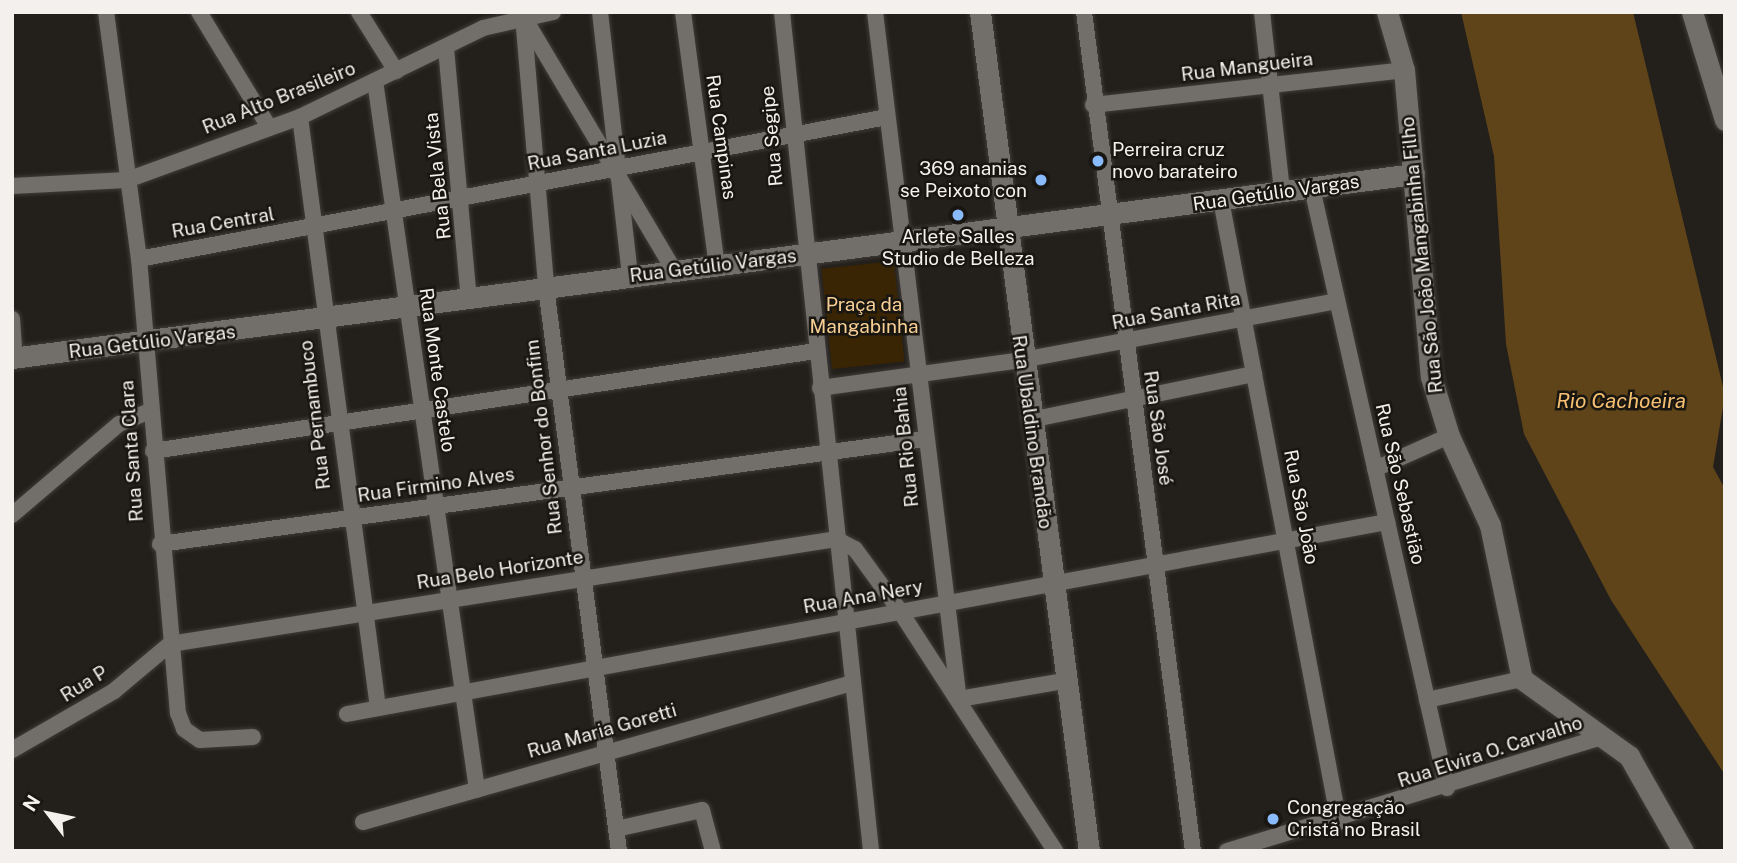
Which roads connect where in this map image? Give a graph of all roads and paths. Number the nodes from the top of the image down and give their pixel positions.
1 (106, 12) edge
2 (199, 12) edge
3 (359, 12) edge
4 (600, 12) edge
5 (683, 12) edge
6 (782, 12) edge
7 (875, 12) edge
8 (980, 12) edge
9 (1084, 12) edge
10 (1262, 12) edge
11 (1387, 12) edge
12 (1692, 12) edge
13 (536, 14) edge
14 (446, 48) junction
15 (1405, 70) junction
16 (396, 71) junction
17 (375, 81) junction
18 (1270, 85) junction
19 (1093, 106) junction
20 (300, 117) junction
21 (887, 117) junction
22 (1725, 120) edge
23 (269, 127) junction
24 (792, 135) junction
25 (702, 152) junction
26 (618, 169) junction
27 (1414, 174) junction
28 (127, 180) junction
29 (535, 185) junction
30 (12, 186) edge
31 (1312, 188) junction
32 (1282, 191) junction
33 (462, 199) junction
34 (1221, 200) junction
35 (394, 212) junction
36 (1106, 217) junction
37 (314, 228) junction
38 (1006, 230) junction
39 (904, 244) junction
40 (805, 255) junction
41 (139, 260) junction
42 (717, 267) junction
43 (675, 272) junction
44 (630, 276) junction
45 (546, 287) junction
46 (470, 300) junction
47 (1338, 301) junction
48 (406, 307) junction
49 (12, 318) edge
50 (1244, 320) junction
51 (325, 321) junction
52 (1125, 342) junction
53 (145, 343) junction
54 (816, 351) junction
55 (14, 358) edge
56 (1022, 360) junction
57 (919, 372) junction
58 (1254, 374) junction
59 (820, 388) junction
60 (560, 390) junction
61 (1132, 397) junction
62 (149, 411) junction
63 (420, 411) junction
64 (1030, 420) junction
65 (337, 424) junction
66 (1449, 436) junction
67 (926, 439) junction
68 (153, 451) junction
69 (827, 452) junction
70 (1375, 470) junction
71 (570, 487) junction
72 (435, 506) junction
73 (12, 514) edge
74 (349, 518) junction
75 (1387, 522) junction
76 (836, 538) junction
77 (1286, 540) junction
78 (160, 544) junction
79 (1157, 565) junction
80 (583, 578) junction
81 (1052, 584) junction
82 (448, 600) junction
83 (943, 604) junction
84 (900, 611) junction
85 (361, 614) junction
86 (846, 621) junction
87 (170, 644) junction
88 (593, 666) junction
89 (1522, 679) junction
90 (1064, 681) junction
91 (852, 683) junction
92 (461, 692) junction
93 (959, 699) junction
94 (1427, 700) junction
95 (378, 708) junction
96 (347, 714) dead end
97 (253, 737) dead end
98 (1603, 737) junction
99 (12, 750) edge
100 (604, 751) junction
101 (1447, 788) junction
102 (477, 790) junction
103 (363, 822) dead end
104 (1339, 822) junction
105 (615, 829) junction
106 (619, 851) edge
107 (713, 851) edge
108 (871, 851) edge
109 (1055, 851) edge
110 (1089, 851) edge
111 (1193, 851) edge
112 (1227, 851) edge
113 (1683, 851) edge

1 - 28 street, Rua Santa Clara
2 - 23 street
3 - 16 street
4 - 26 street
5 - 25 street, Rua Campinas
6 - 24 street, Rua Segipe
7 - 21 street, Rua Rio Bahia
8 - 38 street, Rua Ubaldino Brandão
9 - 19 street, Rua São José
10 - 18 street
11 - 15 street, Rua São João Mangabinha Filho
12 - 22 street
13 - 14 street, Rua Alto Brasileiro
13 - 26 street
13 - 29 street, Rua Senhor do Bonfim
14 - 16 street, Rua Alto Brasileiro
14 - 33 street, Rua Bela Vista
15 - 18 street, Rua Mangueira
15 - 27 street, Rua São João Mangabinha Filho
16 - 17 street, Rua Alto Brasileiro
17 - 20 street, Rua Alto Brasileiro
17 - 35 street, Rua Monte Castelo
18 - 19 street, Rua Mangueira
18 - 32 street
19 - 36 street, Rua São José
20 - 23 street, Rua Alto Brasileiro
20 - 37 street, Rua Pernambuco
21 - 24 street, Rua Santa Luzia
21 - 39 street, Rua Rio Bahia
23 - 28 street, Rua Alto Brasileiro
24 - 25 street, Rua Santa Luzia
24 - 40 street, Rua Segipe
25 - 26 street, Rua Santa Luzia
25 - 42 street, Rua Campinas
26 - 29 street, Rua Santa Luzia
26 - 43 street
26 - 44 street
27 - 31 street, Rua Getúlio Vargas
27 - 66 street, Rua São João Mangabinha Filho
28 - 30 street, Rua Alto Brasileiro
28 - 41 street, Rua Santa Clara
29 - 33 street, Rua Santa Luzia
29 - 45 street, Rua Senhor do Bonfim
31 - 32 street, Rua Getúlio Vargas
31 - 47 street, Rua São Sebastião
32 - 34 street, Rua Getúlio Vargas
33 - 35 street, Rua Santa Luzia
33 - 46 street, Rua Bela Vista
34 - 36 street, Rua Getúlio Vargas
34 - 50 street, Rua São João
35 - 37 street, Rua Santa Luzia
35 - 48 street, Rua Monte Castelo
36 - 38 street, Rua Getúlio Vargas
36 - 52 street, Rua São José
37 - 41 street, Rua Central
37 - 51 street, Rua Pernambuco
38 - 39 street, Rua Getúlio Vargas
38 - 56 street, Rua Ubaldino Brandão
39 - 40 street, Rua Getúlio Vargas
39 - 57 street, Rua Rio Bahia
40 - 42 street, Rua Getúlio Vargas
40 - 54 street, Rua Segipe
41 - 53 street, Rua Santa Clara
42 - 43 street, Rua Getúlio Vargas
43 - 44 street, Rua Getúlio Vargas
44 - 45 street, Rua Getúlio Vargas
45 - 46 street, Rua Getúlio Vargas
45 - 60 street, Rua Senhor do Bonfim
46 - 48 street, Rua Getúlio Vargas
47 - 50 street, Rua Santa Rita
47 - 70 street, Rua São Sebastião
48 - 51 street, Rua Getúlio Vargas
48 - 63 street, Rua Monte Castelo
49 - 55 street
50 - 52 street, Rua Santa Rita
50 - 58 street, Rua São João
51 - 53 street, Rua Getúlio Vargas
51 - 65 street, Rua Pernambuco
52 - 56 street, Rua Santa Rita
52 - 61 street, Rua São José
53 - 55 street, Rua Getúlio Vargas
53 - 62 street, Rua Santa Clara
54 - 59 street, Rua Segipe
54 - 60 street
56 - 57 street, Rua Santa Rita
56 - 64 street, Rua Ubaldino Brandão
57 - 59 street, Rua Santa Rita
57 - 67 street, Rua Rio Bahia
58 - 61 street
58 - 77 street, Rua São João
59 - 69 street, Rua Segipe
60 - 63 street
60 - 71 street, Rua Senhor do Bonfim
61 - 64 street
61 - 79 street, Rua São José
62 - 68 street, Rua Santa Clara
62 - 73 street
63 - 65 street
63 - 72 street, Rua Monte Castelo
64 - 81 street, Rua Ubaldino Brandão
65 - 68 street
65 - 74 street, Rua Pernambuco
66 - 70 street
66 - 89 street, Rua São João Mangabinha Filho
67 - 69 street, Rua Firmino Alves
67 - 83 street, Rua Rio Bahia
68 - 78 street, Rua Santa Clara
69 - 71 street, Rua Firmino Alves
69 - 76 street, Rua Segipe
70 - 75 street, Rua São Sebastião
71 - 72 street, Rua Firmino Alves
71 - 80 street, Rua Senhor do Bonfim
72 - 74 street, Rua Firmino Alves
72 - 82 street, Rua Monte Castelo
74 - 78 street, Rua Firmino Alves
74 - 85 street, Rua Pernambuco
75 - 77 street, Rua Ana Nery
75 - 94 street, Rua São Sebastião
76 - 80 street, Rua Belo Horizonte
76 - 84 street
76 - 86 street, Rua Segipe
77 - 79 street, Rua Ana Nery
77 - 104 street, Rua São João
78 - 87 street, Rua Santa Clara
79 - 81 street, Rua Ana Nery
79 - 111 street, Rua São José
80 - 82 street, Rua Belo Horizonte
80 - 88 street, Rua Senhor do Bonfim
81 - 83 street, Rua Ana Nery
81 - 90 street, Rua Ubaldino Brandão
82 - 85 street, Rua Belo Horizonte
82 - 92 street, Rua Monte Castelo
83 - 84 street, Rua Ana Nery
83 - 93 street, Rua Rio Bahia
84 - 86 street, Rua Ana Nery
84 - 93 street
85 - 87 street, Rua Belo Horizonte
85 - 95 street, Rua Pernambuco
86 - 88 street, Rua Ana Nery
86 - 91 street, Rua Segipe
87 - 97 street, Rua Santa Clara
87 - 99 street, Rua P
88 - 92 street, Rua Ana Nery
88 - 100 street, Rua Senhor do Bonfim
89 - 94 street
89 - 98 street
90 - 93 street
90 - 110 street, Rua Ubaldino Brandão
91 - 100 street, Rua Maria Goretti
91 - 108 street, Rua Segipe
92 - 95 street, Rua Ana Nery
92 - 102 street, Rua Monte Castelo
93 - 109 street, Rua Rio Bahia
94 - 101 street, Rua São Sebastião
95 - 96 street, Rua Ana Nery
98 - 101 street, Rua Elvira O. Carvalho
98 - 113 street
100 - 102 street, Rua Maria Goretti
100 - 105 street, Rua Senhor do Bonfim
101 - 104 street, Rua Elvira O. Carvalho
102 - 103 street, Rua Maria Goretti
104 - 112 street, Rua Elvira O. Carvalho
105 - 106 street, Rua Senhor do Bonfim
105 - 107 street

